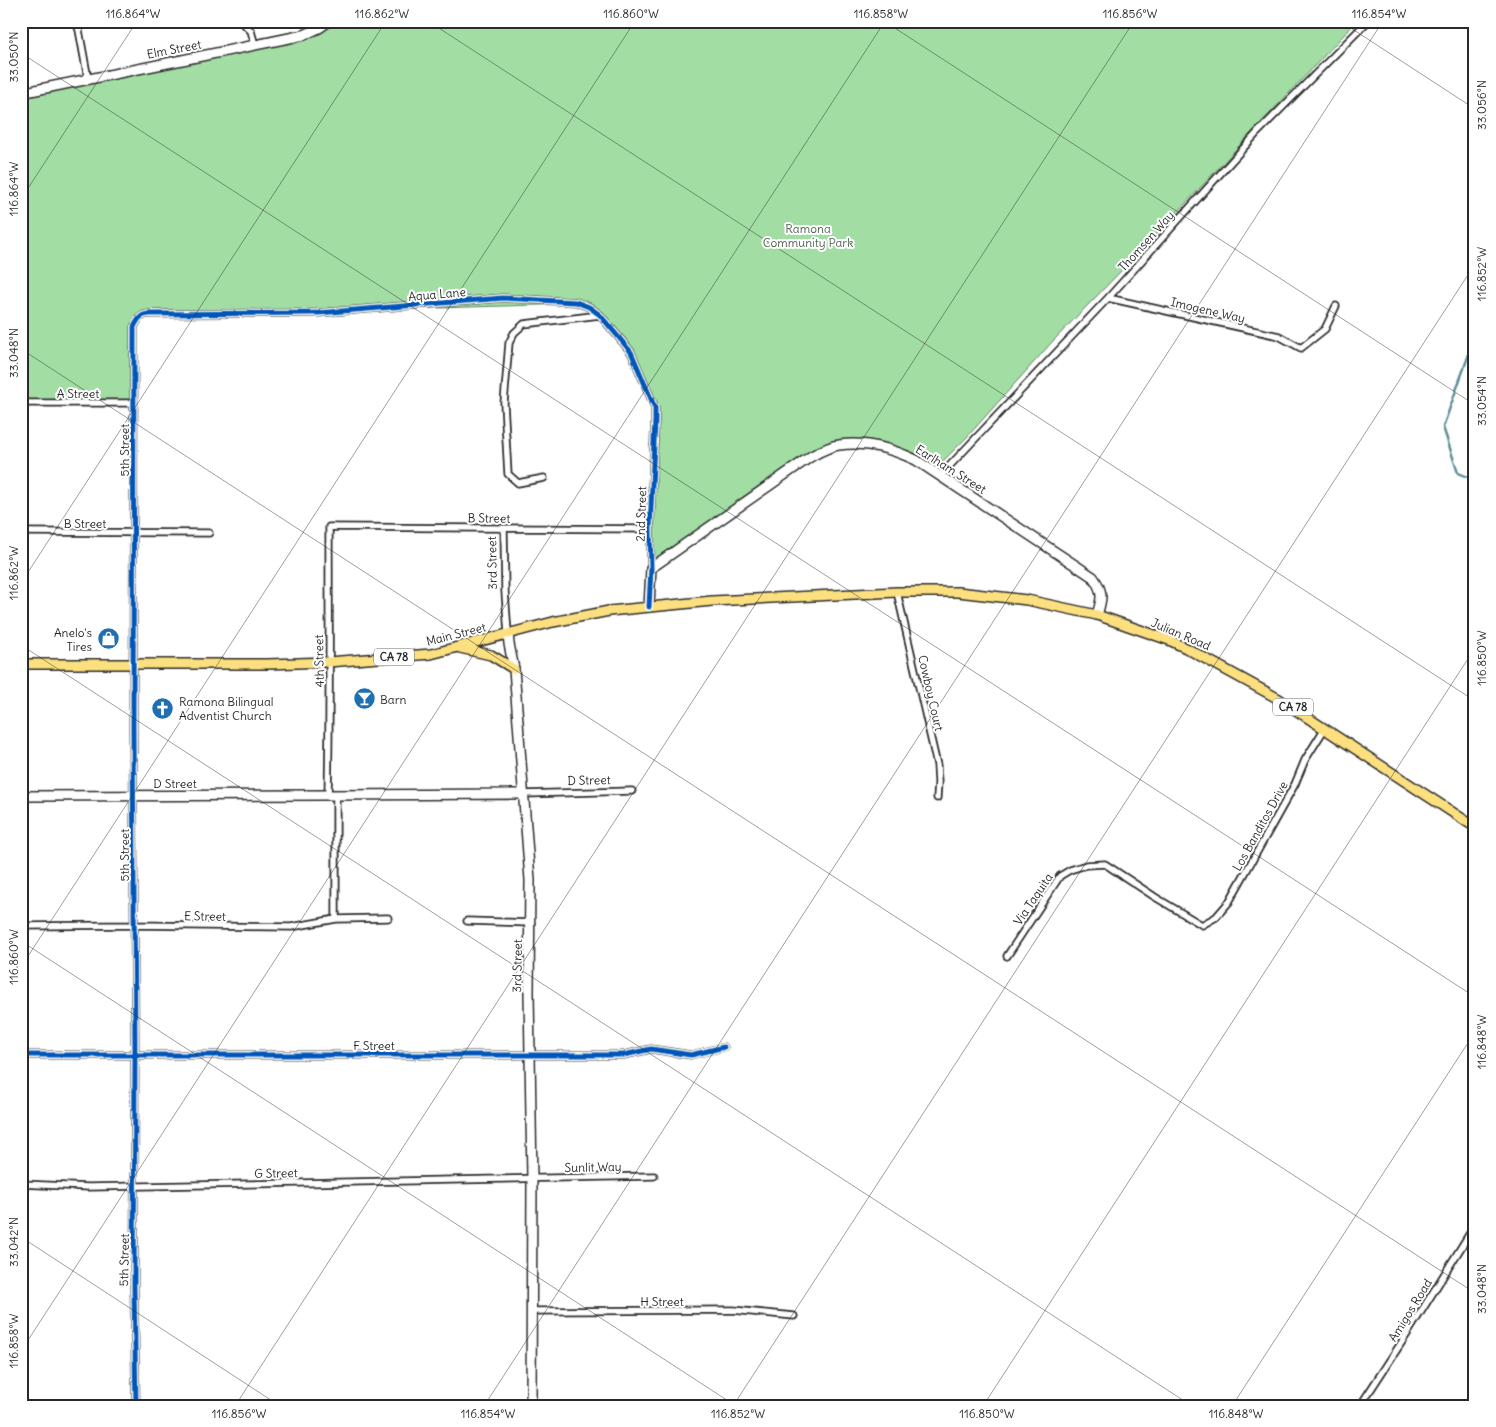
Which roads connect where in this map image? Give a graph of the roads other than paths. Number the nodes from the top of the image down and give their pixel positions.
1 (75, 21) edge
2 (241, 21) edge
3 (328, 21) edge
4 (1368, 21) edge
5 (255, 45) junction
6 (88, 79) junction
7 (21, 93) edge
8 (1108, 298) junction
9 (1336, 306) dead end
10 (150, 314) joint
11 (600, 315) junction
12 (21, 403) edge
13 (134, 403) junction
14 (655, 421) joint
15 (940, 475) junction
16 (544, 478) dead end
17 (329, 527) joint
18 (504, 528) junction
19 (650, 529) junction
20 (21, 532) edge
21 (134, 533) junction
22 (210, 533) dead end
23 (651, 568) junction
24 (897, 592) junction
25 (833, 595) joint
26 (649, 607) junction
27 (1097, 615) junction
28 (508, 633) junction
29 (458, 647) junction
30 (328, 662) junction
31 (21, 664) edge
32 (134, 664) junction
33 (514, 669) junction
34 (1325, 728) junction
35 (632, 791) dead end
36 (523, 794) junction
37 (332, 795) junction
38 (21, 796) edge
39 (134, 796) junction
40 (937, 798) dead end
41 (1475, 827) edge
42 (1086, 865) joint
43 (388, 918) dead end
44 (336, 919) junction
45 (467, 921) dead end
46 (531, 923) junction
47 (21, 926) edge
48 (135, 926) junction
49 (1007, 956) dead end
50 (724, 1047) dead end
51 (21, 1054) edge
52 (135, 1055) junction
53 (530, 1055) junction
54 (654, 1176) dead end
55 (532, 1179) junction
56 (21, 1184) edge
57 (135, 1185) junction
58 (1475, 1225) edge
59 (531, 1311) junction
60 (794, 1316) dead end
61 (136, 1406) edge
62 (531, 1406) edge
63 (1360, 1406) edge

1 - 6 street
2 - 5 street
3 - 5 street, Elm Street
4 - 8 street, Thomsen Way
5 - 6 street, Elm Street
6 - 7 street, Elm Street
8 - 9 street, Imogene Way
8 - 15 street, Thomsen Way
10 - 11 street, Aqua Lane
10 - 13 street, 5th Street
11 - 14 street, Aqua Lane
11 - 16 street
12 - 13 street, A Street
13 - 21 street, 5th Street
14 - 19 street, 2nd Street
15 - 23 street, Earlham Street
15 - 27 street, Earlham Street
17 - 18 street, B Street
17 - 30 street, 4th Street
18 - 19 street, B Street
18 - 28 street, 3rd Street
19 - 23 street, 2nd Street
20 - 21 street, B Street
21 - 22 street, B Street
21 - 32 street, 5th Street
23 - 26 street, 2nd Street
24 - 25 main road, Julian Road / CA 78
24 - 27 main road, Julian Road / CA 78
24 - 40 street, Cowboy Court
25 - 26 main road, Main Street / CA 78
26 - 28 main road, Main Street / CA 78
27 - 34 main road, Julian Road / CA 78
28 - 29 main road, Main Street / CA 78
28 - 33 street, 3rd Street
29 - 30 main road, Main Street / CA 78
29 - 33 main road
30 - 32 main road, Main Street / CA 78
30 - 37 street, 4th Street
31 - 32 main road, Main Street / CA 78
32 - 39 street, 5th Street
33 - 36 street, 3rd Street
34 - 41 main road, Julian Road / CA 78
34 - 42 street, Los Banditos Drive
35 - 36 street, D Street
36 - 37 street, D Street
36 - 46 street, 3rd Street
37 - 39 street, D Street
37 - 44 street, 4th Street
38 - 39 street, D Street
39 - 48 street, 5th Street
42 - 49 street, Via Taquita
43 - 44 street, E Street
44 - 48 street, E Street
45 - 46 street
46 - 53 street, 3rd Street
47 - 48 street, E Street
48 - 52 street, 5th Street
50 - 53 street, F Street
51 - 52 street, F Street
52 - 53 street, F Street
52 - 57 street, 5th Street
53 - 55 street, 3rd Street
54 - 55 street, Sunlit Way
55 - 57 street, G Street
55 - 59 street, 3rd Street
56 - 57 street, G Street
57 - 61 street, 5th Street
58 - 63 street, Amigos Road
59 - 60 street, H Street
59 - 62 street, 3rd Street

